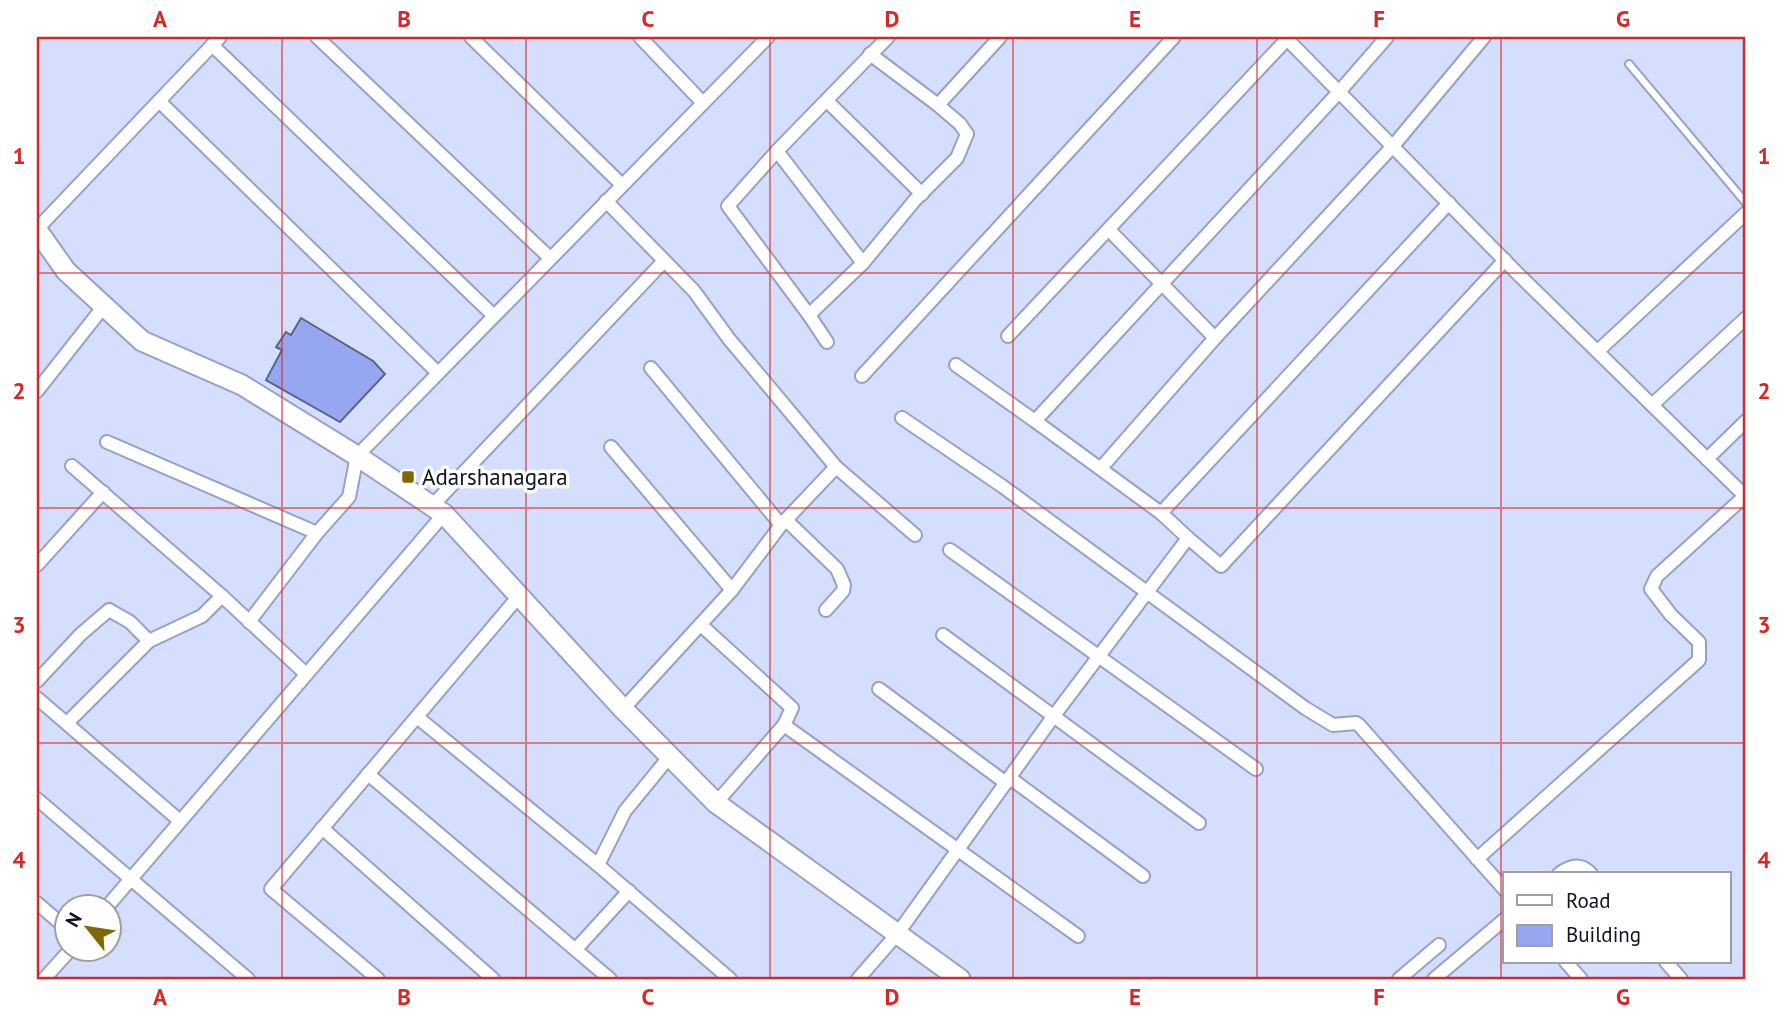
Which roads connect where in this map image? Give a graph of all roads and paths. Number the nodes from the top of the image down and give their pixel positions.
1 (317, 37) edge
2 (471, 37) edge
3 (640, 37) edge
4 (888, 37) edge
5 (1000, 37) edge
6 (1174, 37) edge
7 (1287, 37) edge
8 (1387, 37) edge
9 (1484, 37) edge
10 (763, 39) edge
11 (216, 41) edge
12 (870, 54) junction
13 (1629, 64) dead end
14 (1339, 92) junction
15 (827, 100) junction
16 (159, 101) junction
17 (702, 102) junction
18 (938, 105) junction
19 (1393, 146) junction
20 (777, 151) junction
21 (622, 184) junction
22 (922, 194) junction
23 (606, 201) junction
24 (1449, 203) junction
25 (1746, 203) edge
26 (1746, 213) edge
27 (37, 229) edge
28 (1108, 230) junction
29 (550, 258) junction
30 (1505, 260) junction
31 (664, 261) junction
32 (863, 263) junction
33 (1161, 285) junction
34 (104, 306) junction
35 (809, 315) junction
36 (494, 316) junction
37 (1746, 318) edge
38 (1008, 336) dead end
39 (1215, 338) junction
40 (827, 342) dead end
41 (1598, 351) junction
42 (956, 365) dead end
43 (651, 368) dead end
44 (438, 373) junction
45 (862, 376) dead end
46 (37, 391) edge
47 (1652, 405) junction
48 (902, 418) dead end
49 (1035, 421) junction
50 (1746, 421) edge
51 (107, 442) dead end
52 (611, 447) dead end
53 (357, 456) junction
54 (1707, 459) junction
55 (72, 466) dead end
56 (836, 467) junction
57 (1101, 468) junction
58 (103, 492) junction
59 (1746, 497) edge
60 (438, 510) junction
61 (1161, 513) junction
62 (784, 522) junction
63 (317, 533) junction
64 (915, 535) dead end
65 (1188, 538) junction
66 (950, 550) dead end
67 (39, 559) edge
68 (732, 590) junction
69 (1145, 592) junction
70 (222, 596) junction
71 (519, 596) junction
72 (826, 610) dead end
73 (249, 622) junction
74 (701, 625) junction
75 (943, 635) dead end
76 (149, 641) junction
77 (1099, 655) junction
78 (306, 674) junction
79 (37, 681) edge
80 (878, 689) dead end
81 (37, 698) edge
82 (623, 709) junction
83 (417, 717) junction
84 (1053, 717) junction
85 (67, 723) junction
86 (784, 725) junction
87 (670, 756) junction
88 (1256, 769) dead end
89 (368, 774) junction
90 (1008, 781) junction
91 (37, 799) edge
92 (716, 803) junction
93 (180, 821) junction
94 (1199, 823) dead end
95 (322, 828) junction
96 (957, 851) junction
97 (1477, 859) junction
98 (598, 865) junction
99 (1563, 872) edge
100 (1589, 872) edge
101 (1143, 876) dead end
102 (131, 878) junction
103 (1503, 888) edge
104 (629, 891) junction
105 (118, 894) edge
106 (37, 903) edge
107 (52, 916) edge
108 (1503, 921) edge
109 (898, 933) junction
110 (1078, 936) dead end
111 (1439, 945) dead end
112 (576, 949) junction
113 (57, 964) edge
114 (1568, 964) edge
115 (1668, 964) edge
116 (44, 979) edge
117 (246, 979) edge
118 (377, 979) edge
119 (493, 979) edge
120 (610, 979) edge
121 (730, 979) edge
122 (858, 979) edge
123 (960, 979) edge
124 (1399, 979) edge
125 (1434, 979) edge
126 (1581, 979) edge
127 (1681, 979) edge

1 - 29 street
2 - 21 street
3 - 17 street
4 - 12 street
5 - 18 street
6 - 45 street
7 - 14 street
7 - 28 street
8 - 14 street
9 - 19 street
10 - 17 street
11 - 16 street
11 - 36 street
12 - 15 street
12 - 18 street
13 - 25 lane
14 - 19 street
14 - 33 street
15 - 20 street
15 - 22 street
16 - 27 street
16 - 44 street
17 - 21 street
18 - 22 street
19 - 24 street
19 - 39 street
20 - 32 street
20 - 35 street
21 - 23 street
22 - 32 street
23 - 29 street
23 - 31 street
24 - 30 street
24 - 61 street
26 - 41 street
27 - 34 street
28 - 33 street
28 - 38 street
29 - 36 street
30 - 41 street
30 - 65 street
31 - 56 street
31 - 60 street
32 - 35 street
33 - 39 street
33 - 49 street
34 - 46 street
34 - 53 street
35 - 40 street
36 - 44 street
37 - 47 street
39 - 57 street
41 - 47 street
42 - 49 street
43 - 62 street
44 - 53 street
47 - 54 street
48 - 69 street
49 - 57 street
50 - 54 street
51 - 63 street
52 - 68 street
53 - 60 street
53 - 63 street
54 - 59 street
55 - 58 street
56 - 62 street
56 - 64 street
57 - 61 street
58 - 67 street
58 - 70 street
59 - 97 street
60 - 71 street
60 - 78 street
61 - 65 street
62 - 68 street
62 - 72 street
63 - 73 street
65 - 69 street
66 - 77 street
68 - 74 street
69 - 77 street
69 - 97 street
70 - 73 street
70 - 76 street
71 - 82 street
71 - 83 street
73 - 78 street
74 - 82 street
74 - 86 street
75 - 84 street
76 - 79 street
76 - 85 street
77 - 84 street
77 - 88 street
78 - 93 street
80 - 90 street
81 - 85 street
82 - 87 street
83 - 89 street
83 - 98 street
84 - 90 street
84 - 94 street
85 - 93 street
86 - 92 street
86 - 96 street
87 - 92 street
87 - 98 street
89 - 95 street
89 - 112 street
90 - 96 street
90 - 101 street
91 - 102 street
92 - 109 street
93 - 102 street
95 - 118 street
95 - 119 street
96 - 109 street
96 - 110 street
97 - 103 street
98 - 104 street
99 - 100 street
102 - 105 street
102 - 117 street
104 - 112 street
104 - 121 street
106 - 107 street
108 - 125 street
109 - 122 street
109 - 123 street
111 - 124 street
112 - 120 street
113 - 116 street
114 - 126 street
115 - 127 street

